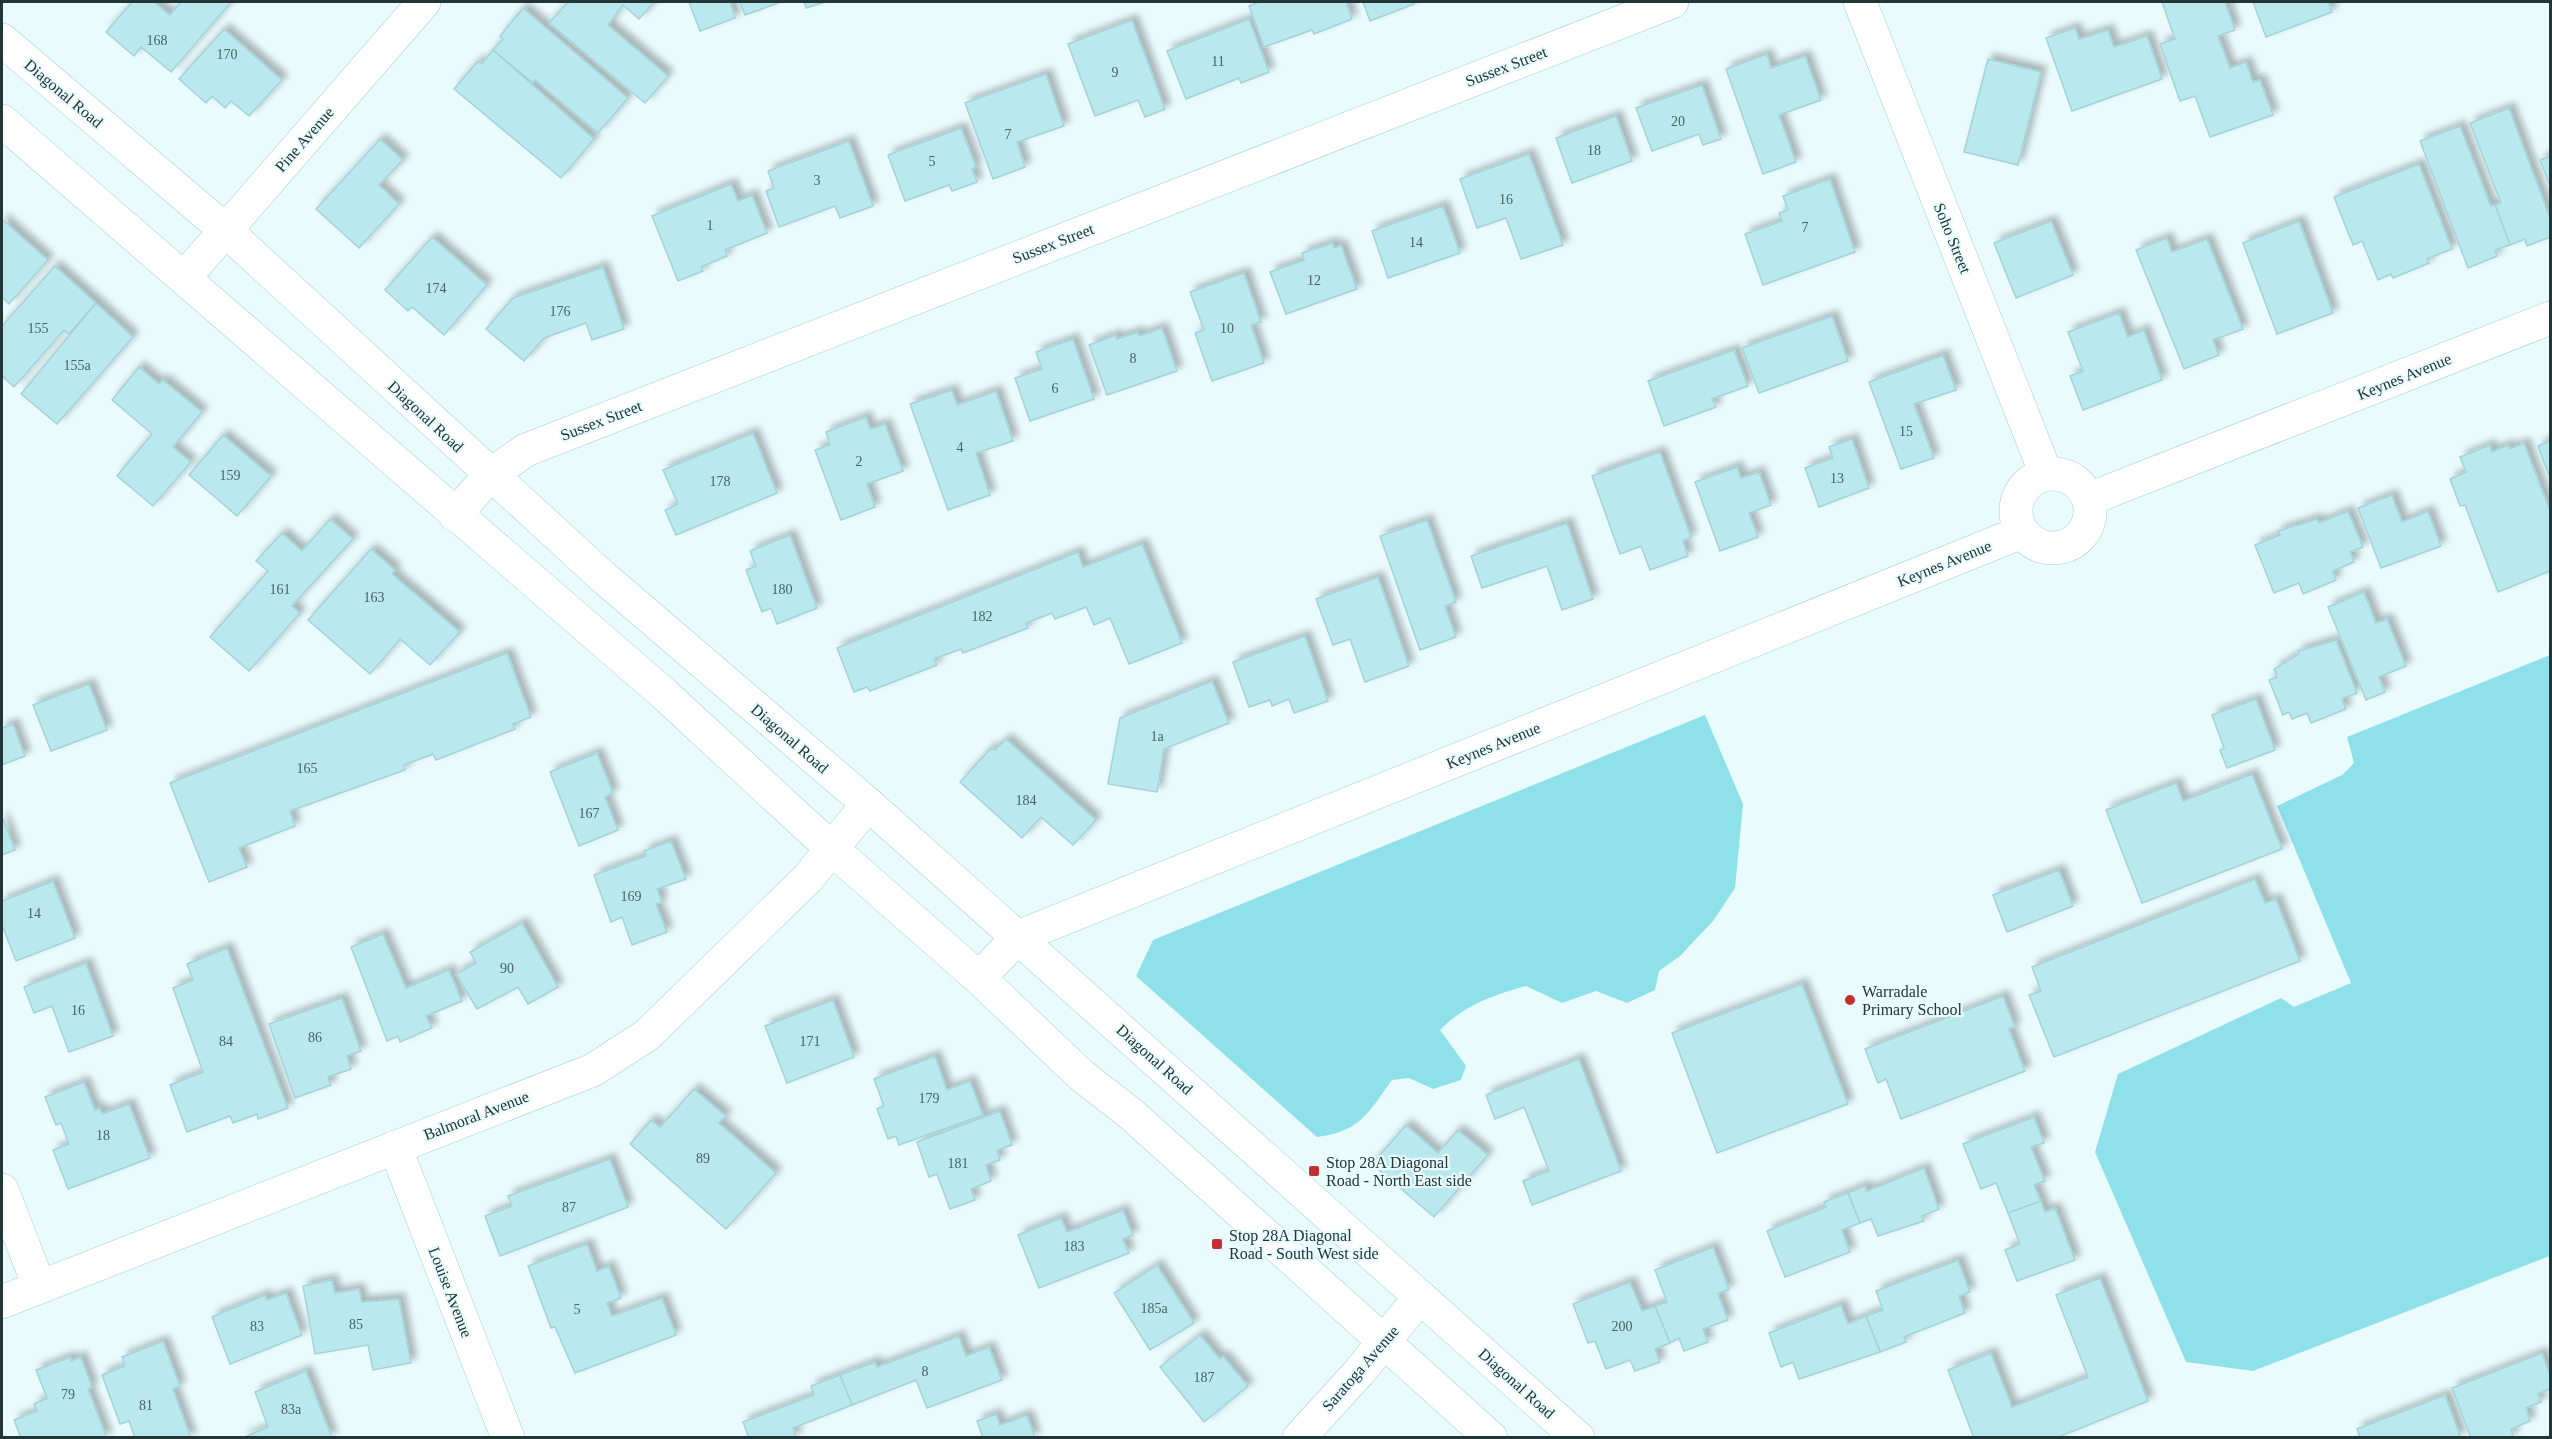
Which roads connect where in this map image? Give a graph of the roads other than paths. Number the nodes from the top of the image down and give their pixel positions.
1 (424, 2) edge
2 (1672, 2) edge
3 (1868, 4) edge
4 (2, 40) edge
5 (2, 121) edge
6 (224, 229) junction
7 (185, 277) junction
8 (2550, 318) edge
9 (2046, 474) junction
10 (490, 475) junction
11 (2089, 500) junction
12 (455, 515) junction
13 (2022, 532) junction
14 (868, 804) junction
15 (832, 849) junction
16 (1018, 937) junction
17 (979, 978) junction
18 (395, 1147) junction
19 (2, 1190) edge
20 (39, 1286) junction
21 (1420, 1297) junction
22 (2, 1302) edge
23 (1385, 1342) junction
24 (508, 1437) edge
25 (1299, 1437) edge
26 (1491, 1437) edge
27 (1578, 1437) edge

1 - 6 street, Pine Avenue
2 - 10 street, Sussex Street
3 - 9 street, Soho Street
4 - 6 street, Diagonal Road
5 - 7 street
6 - 7 street, Pine Avenue
6 - 10 street, Diagonal Road
7 - 12 street
8 - 11 street, Keynes Avenue
9 - 11 street
9 - 13 street
10 - 12 street, Sussex Street
10 - 14 street, Diagonal Road
11 - 13 street
12 - 15 street
13 - 16 street, Keynes Avenue
14 - 15 street, Balmoral Avenue
14 - 16 street, Diagonal Road
15 - 17 street
15 - 18 street, Balmoral Avenue
16 - 17 street, Keynes Avenue
16 - 21 street, Diagonal Road
17 - 23 street
18 - 20 street, Balmoral Avenue
18 - 24 street, Louise Avenue
19 - 20 street
20 - 22 street, Balmoral Avenue
21 - 23 street, Saratoga Avenue
21 - 27 street, Diagonal Road
23 - 25 street, Saratoga Avenue
23 - 26 street

